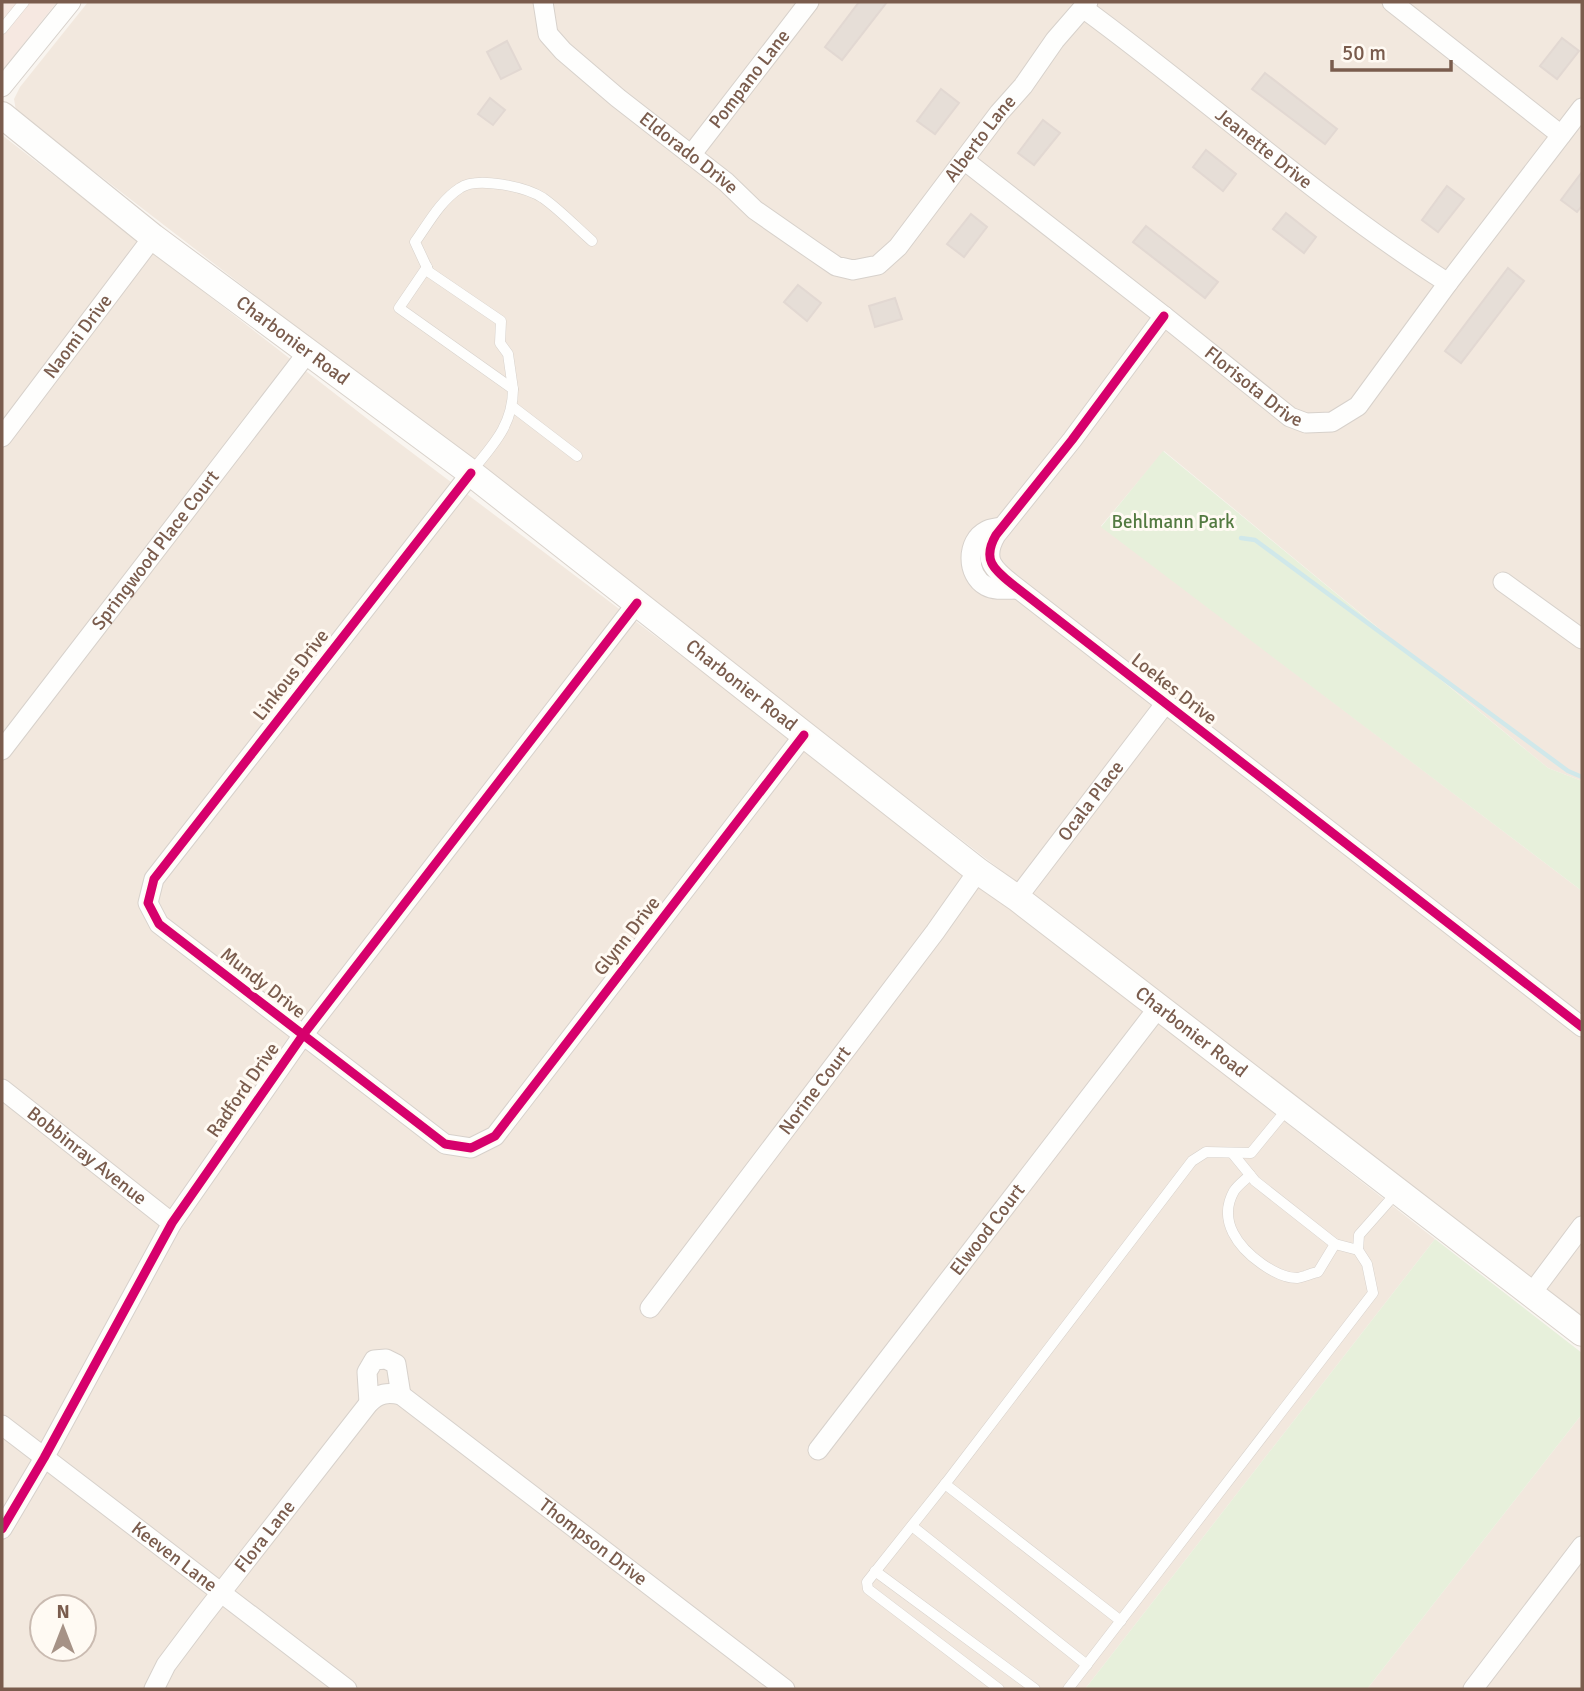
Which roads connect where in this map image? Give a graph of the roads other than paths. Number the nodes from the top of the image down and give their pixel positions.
1 (24, 2) edge
2 (71, 2) edge
3 (543, 2) edge
4 (809, 2) edge
5 (1392, 2) edge
6 (1085, 5) edge
7 (2, 29) edge
8 (2, 88) edge
9 (1582, 108) edge
10 (2, 115) edge
11 (1561, 135) junction
12 (691, 155) junction
13 (964, 160) junction
14 (153, 237) junction
15 (592, 241) dead end
16 (427, 267) junction
17 (866, 268) joint
18 (1448, 283) junction
19 (1164, 316) junction
20 (509, 342) dead end
21 (308, 352) junction
22 (508, 354) junction
23 (513, 389) junction
24 (513, 407) junction
25 (2, 437) edge
26 (577, 456) dead end
27 (471, 473) junction
28 (1503, 582) dead end
29 (637, 603) junction
30 (1582, 639) edge
31 (1165, 704) junction
32 (804, 735) junction
33 (2, 750) edge
34 (978, 871) junction
35 (1017, 898) junction
36 (148, 903) joint
37 (1158, 1008) junction
38 (1582, 1027) edge
39 (303, 1035) junction
40 (2, 1089) edge
41 (1288, 1108) junction
42 (471, 1149) joint
43 (1233, 1154) junction
44 (1250, 1175) junction
45 (1398, 1192) junction
46 (172, 1223) junction
47 (1582, 1226) edge
48 (1335, 1244) junction
49 (1358, 1250) junction
50 (1531, 1294) junction
51 (650, 1308) dead end
52 (1582, 1333) edge
53 (385, 1397) joint
54 (2, 1425) edge
55 (818, 1450) dead end
56 (44, 1458) junction
57 (945, 1484) junction
58 (912, 1526) junction
59 (2, 1530) edge
60 (1582, 1546) edge
61 (875, 1571) junction
62 (222, 1593) junction
63 (1121, 1621) junction
64 (962, 1636) junction
65 (949, 1651) junction
66 (1087, 1665) junction
67 (154, 1689) edge
68 (347, 1689) edge
69 (785, 1689) edge
70 (999, 1689) edge
71 (1035, 1689) edge
72 (1068, 1689) edge
73 (1473, 1689) edge

1 - 7 lane
2 - 8 street
3 - 12 street, Eldorado Drive
4 - 12 street, Pompano Lane
5 - 11 street
6 - 13 street, Alberto Lane
6 - 18 street, Jeanette Drive
9 - 11 street, Florisota Drive
10 - 14 main road, Charbonier Road
11 - 18 street, Florisota Drive
12 - 17 street, Eldorado Drive
13 - 17 street, Alberto Lane
13 - 19 street, Florisota Drive
14 - 21 main road, Charbonier Road
14 - 25 street, Naomi Drive
15 - 16 lane
16 - 22 lane
16 - 23 lane
18 - 19 street, Florisota Drive
19 - 31 street, Loekes Drive
20 - 22 lane
21 - 27 main road, Charbonier Road
21 - 33 street, Springwood Place Court
22 - 23 lane
23 - 24 lane
24 - 26 lane
24 - 27 lane
27 - 29 main road, Charbonier Road
27 - 36 street, Linkous Drive
28 - 30 street
29 - 32 main road, Charbonier Road
29 - 39 street, Radford Drive
31 - 35 street, Ocala Place
31 - 38 street, Loekes Drive
32 - 34 main road, Charbonier Road
32 - 42 street, Glynn Drive
34 - 35 main road, Charbonier Road
34 - 51 street, Norine Court
35 - 37 main road, Charbonier Road
36 - 39 street, Mundy Drive
37 - 41 main road, Charbonier Road
37 - 55 street, Elwood Court
39 - 42 street, Mundy Drive
39 - 46 street, Radford Drive
40 - 46 street, Bobbinray Avenue
41 - 43 lane
41 - 45 main road, Charbonier Road
43 - 44 lane
43 - 57 lane
44 - 48 lane
44 - 48 lane
45 - 49 lane
45 - 50 main road, Charbonier Road
46 - 56 street, Radford Drive
47 - 50 street
48 - 49 lane
49 - 63 lane
50 - 52 main road, Charbonier Road
53 - 62 street, Flora Lane
53 - 69 street, Thompson Drive
54 - 56 street, Keeven Lane
56 - 59 street, Radford Drive
56 - 62 street, Keeven Lane
57 - 58 lane
57 - 63 lane
58 - 61 lane
58 - 66 lane
60 - 73 street
61 - 64 lane
61 - 65 lane
62 - 67 street, Flora Lane
62 - 68 street, Keeven Lane
63 - 66 lane
64 - 65 lane
64 - 71 lane
65 - 70 lane
66 - 72 lane

